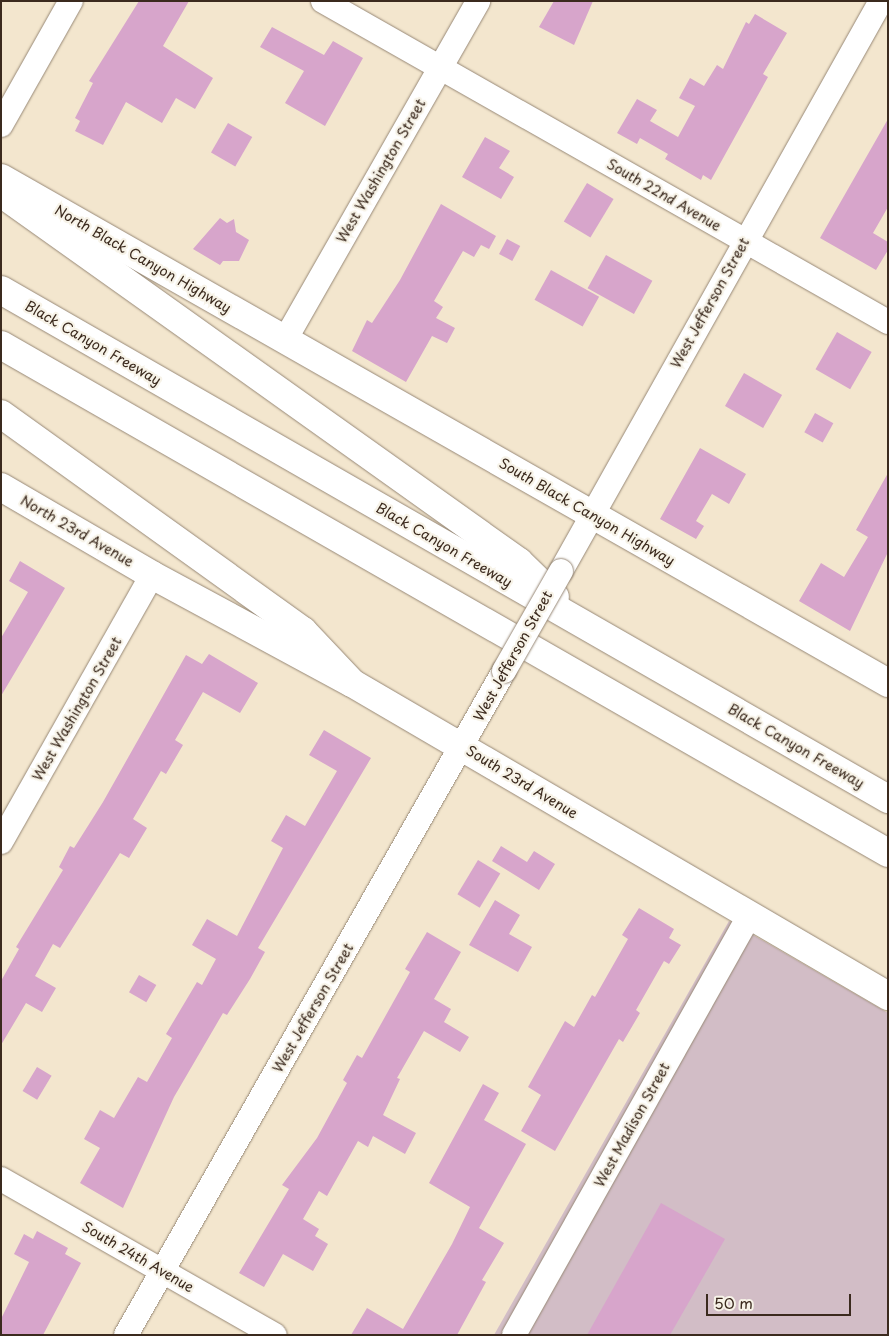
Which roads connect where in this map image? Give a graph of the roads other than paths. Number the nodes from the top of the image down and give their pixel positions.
1 (71, 1) edge
2 (323, 1) edge
3 (478, 1) edge
4 (881, 1) edge
5 (440, 68) junction
6 (1, 125) edge
7 (1, 178) edge
8 (1, 193) edge
9 (744, 241) junction
10 (1, 290) edge
11 (888, 322) edge
12 (285, 340) junction
13 (1, 345) edge
14 (1, 414) edge
15 (1, 487) edge
16 (593, 515) junction
17 (152, 575) junction
18 (580, 623) junction
19 (887, 680) edge
20 (352, 683) junction
21 (462, 746) junction
22 (888, 799) edge
23 (1, 842) edge
24 (888, 853) edge
25 (749, 916) junction
26 (888, 996) edge
27 (1, 1179) edge
28 (162, 1271) junction
29 (126, 1335) edge
30 (275, 1335) edge
31 (514, 1335) edge

1 - 6 street
2 - 5 street, South 22nd Avenue
3 - 5 street, West Washington Street
4 - 9 street, West Jefferson Street
5 - 9 street, South 22nd Avenue
5 - 12 street, West Washington Street
7 - 12 main road, North Black Canyon Highway
8 - 18 main road
9 - 11 street, South 22nd Avenue
9 - 16 street, West Jefferson Street
10 - 18 main road, Black Canyon Freeway
12 - 16 main road, South Black Canyon Highway
13 - 24 main road
14 - 20 main road
15 - 17 main road, North 23rd Avenue
16 - 19 main road, South Black Canyon Highway
16 - 21 street, West Jefferson Street, bridge
17 - 20 main road, South 23rd Avenue
17 - 23 street, West Washington Street
18 - 22 main road, Black Canyon Freeway
20 - 21 main road, South 23rd Avenue
21 - 25 main road, South 23rd Avenue
21 - 28 street, West Jefferson Street
25 - 26 main road, South 23rd Avenue
25 - 31 street, West Madison Street
27 - 28 street, South 24th Avenue
28 - 29 street, West Jefferson Street
28 - 30 street, South 24th Avenue

